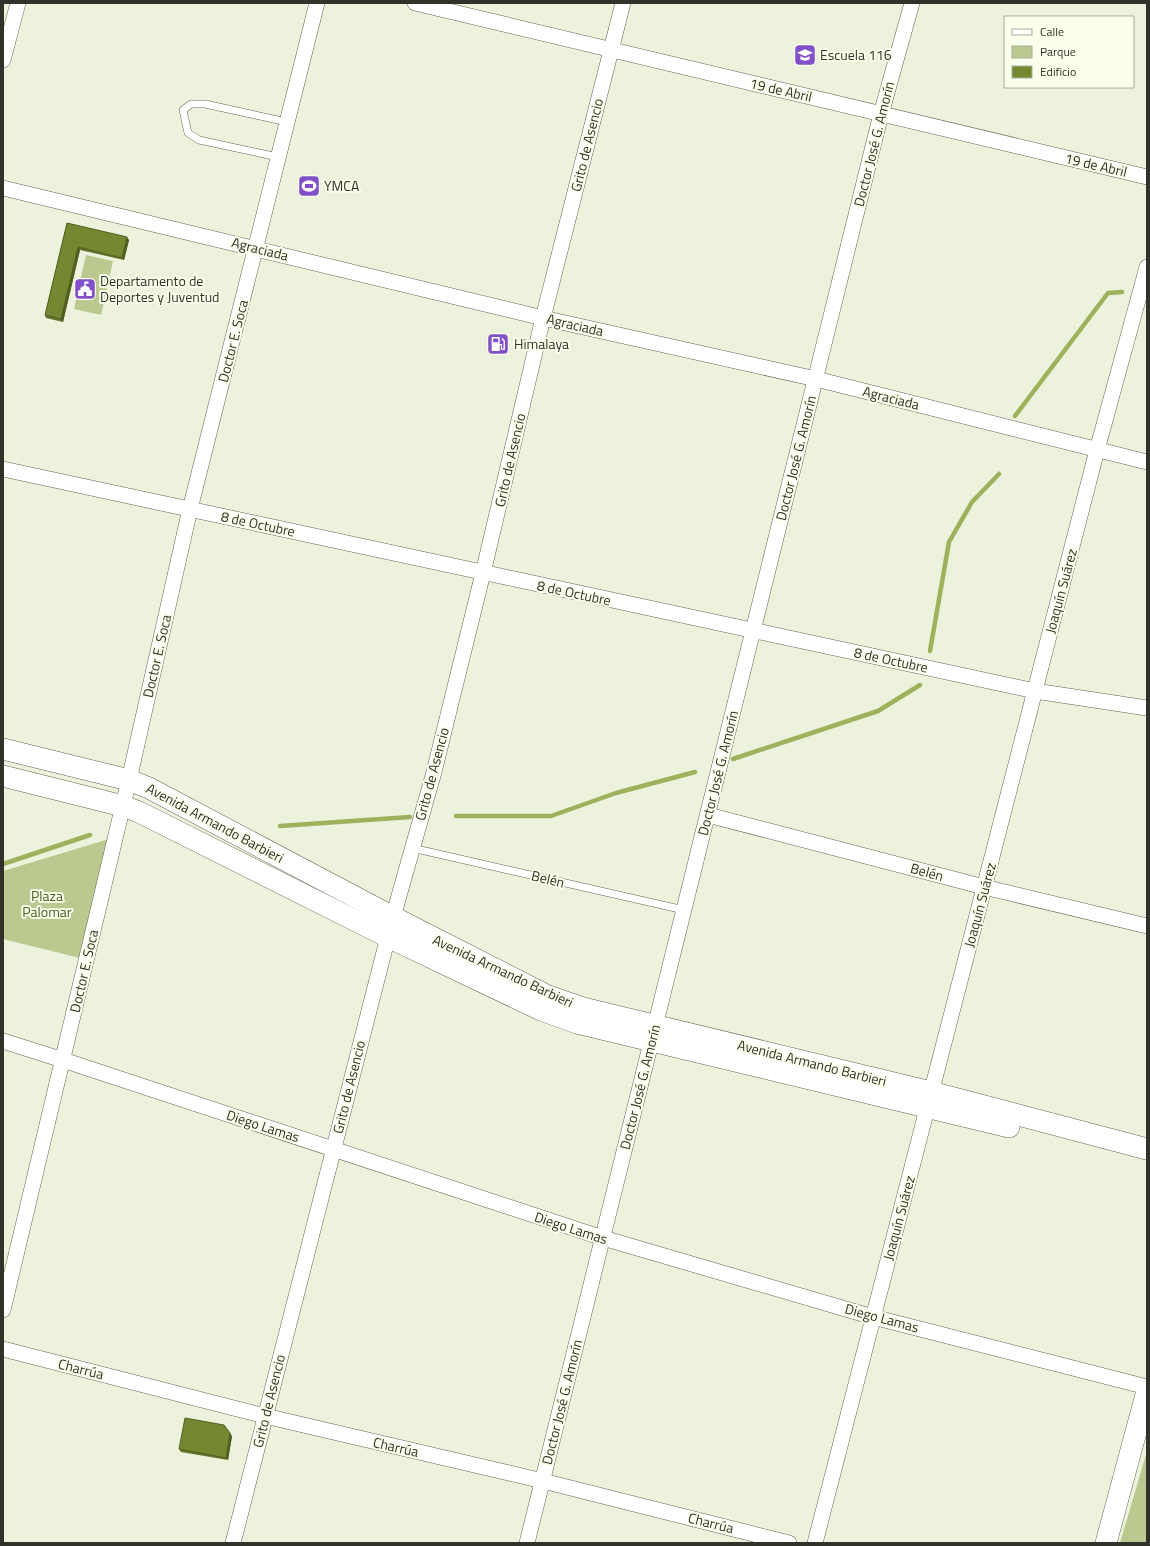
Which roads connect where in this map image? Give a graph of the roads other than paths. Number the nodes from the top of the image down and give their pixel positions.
1 (18, 3) edge
2 (317, 3) edge
3 (416, 3) edge
4 (623, 3) edge
5 (912, 3) edge
6 (611, 50) junction
7 (3, 60) edge
8 (881, 114) junction
9 (287, 122) junction
10 (278, 157) junction
11 (1147, 177) edge
12 (3, 188) edge
13 (256, 248) junction
14 (1147, 267) edge
15 (543, 318) junction
16 (816, 379) junction
17 (1097, 450) junction
18 (1147, 462) edge
19 (3, 469) edge
20 (190, 509) junction
21 (483, 573) junction
22 (753, 631) junction
23 (1035, 691) junction
24 (1147, 708) edge
25 (3, 749) edge
26 (3, 776) edge
27 (129, 780) junction
28 (123, 806) junction
29 (708, 815) junction
30 (412, 848) junction
31 (984, 888) junction
32 (684, 910) junction
33 (1147, 926) edge
34 (390, 927) junction
35 (653, 1033) junction
36 (3, 1041) edge
37 (63, 1060) junction
38 (929, 1100) junction
39 (1147, 1149) edge
40 (333, 1150) junction
41 (1147, 1163) edge
42 (603, 1238) junction
43 (3, 1310) edge
44 (873, 1317) junction
45 (3, 1349) edge
46 (1147, 1387) edge
47 (1147, 1391) edge
48 (265, 1416) junction
49 (542, 1481) junction
50 (233, 1543) edge
51 (527, 1543) edge
52 (790, 1543) edge
53 (814, 1543) edge
54 (1106, 1543) edge

1 - 7 street
2 - 9 street, Doctor E. Soca
3 - 6 street, 19 de Abril
4 - 6 street, Grito de Asencio
5 - 8 street, Doctor José G. Amorín
6 - 8 street, 19 de Abril
6 - 15 street, Grito de Asencio
8 - 11 street, 19 de Abril
8 - 16 street, Doctor José G. Amorín
9 - 10 street, Doctor E. Soca
9 - 10 lane
10 - 13 street, Doctor E. Soca
12 - 13 street, Agraciada
13 - 15 street, Agraciada
13 - 20 street, Doctor E. Soca
14 - 17 street, Joaquín Suárez
15 - 16 street, Agraciada
15 - 21 street, Grito de Asencio
16 - 17 street, Agraciada
16 - 22 street, Doctor José G. Amorín
17 - 18 street, Agraciada
17 - 23 street, Joaquín Suárez
19 - 20 street, 8 de Octubre
20 - 21 street, 8 de Octubre
20 - 27 street, Doctor E. Soca
21 - 22 street, 8 de Octubre
21 - 30 street, Grito de Asencio
22 - 23 street, 8 de Octubre
22 - 29 street, Doctor José G. Amorín
23 - 24 street, 8 de Octubre
23 - 31 street, Joaquín Suárez
25 - 27 street, Avenida Armando Barbieri
26 - 28 street, Avenida Armando Barbieri
27 - 28 street, Doctor E. Soca
27 - 34 street, Avenida Armando Barbieri
28 - 34 street, Avenida Armando Barbieri
28 - 37 street, Doctor E. Soca
29 - 31 street, Belén
29 - 32 street, Doctor José G. Amorín
30 - 32 lane, Belén
30 - 34 street, Grito de Asencio
31 - 33 street, Belén
31 - 38 street, Joaquín Suárez
32 - 35 street, Doctor José G. Amorín
34 - 35 street, Avenida Armando Barbieri
34 - 40 street, Grito de Asencio
35 - 38 street, Avenida Armando Barbieri
35 - 42 street, Doctor José G. Amorín
36 - 37 street, Diego Lamas
37 - 40 street, Diego Lamas
37 - 43 street, Doctor E. Soca
38 - 39 street, Avenida Armando Barbieri
38 - 41 street, Avenida Armando Barbieri
38 - 44 street, Joaquín Suárez
40 - 42 street, Diego Lamas
40 - 48 street, Grito de Asencio
42 - 44 street, Diego Lamas
42 - 49 street, Doctor José G. Amorín
44 - 46 street, Diego Lamas
44 - 53 street, Joaquín Suárez
45 - 48 street, Charrúa
47 - 54 street
48 - 49 street, Charrúa
48 - 50 street, Grito de Asencio
49 - 51 street, Doctor José G. Amorín
49 - 52 street, Charrúa

